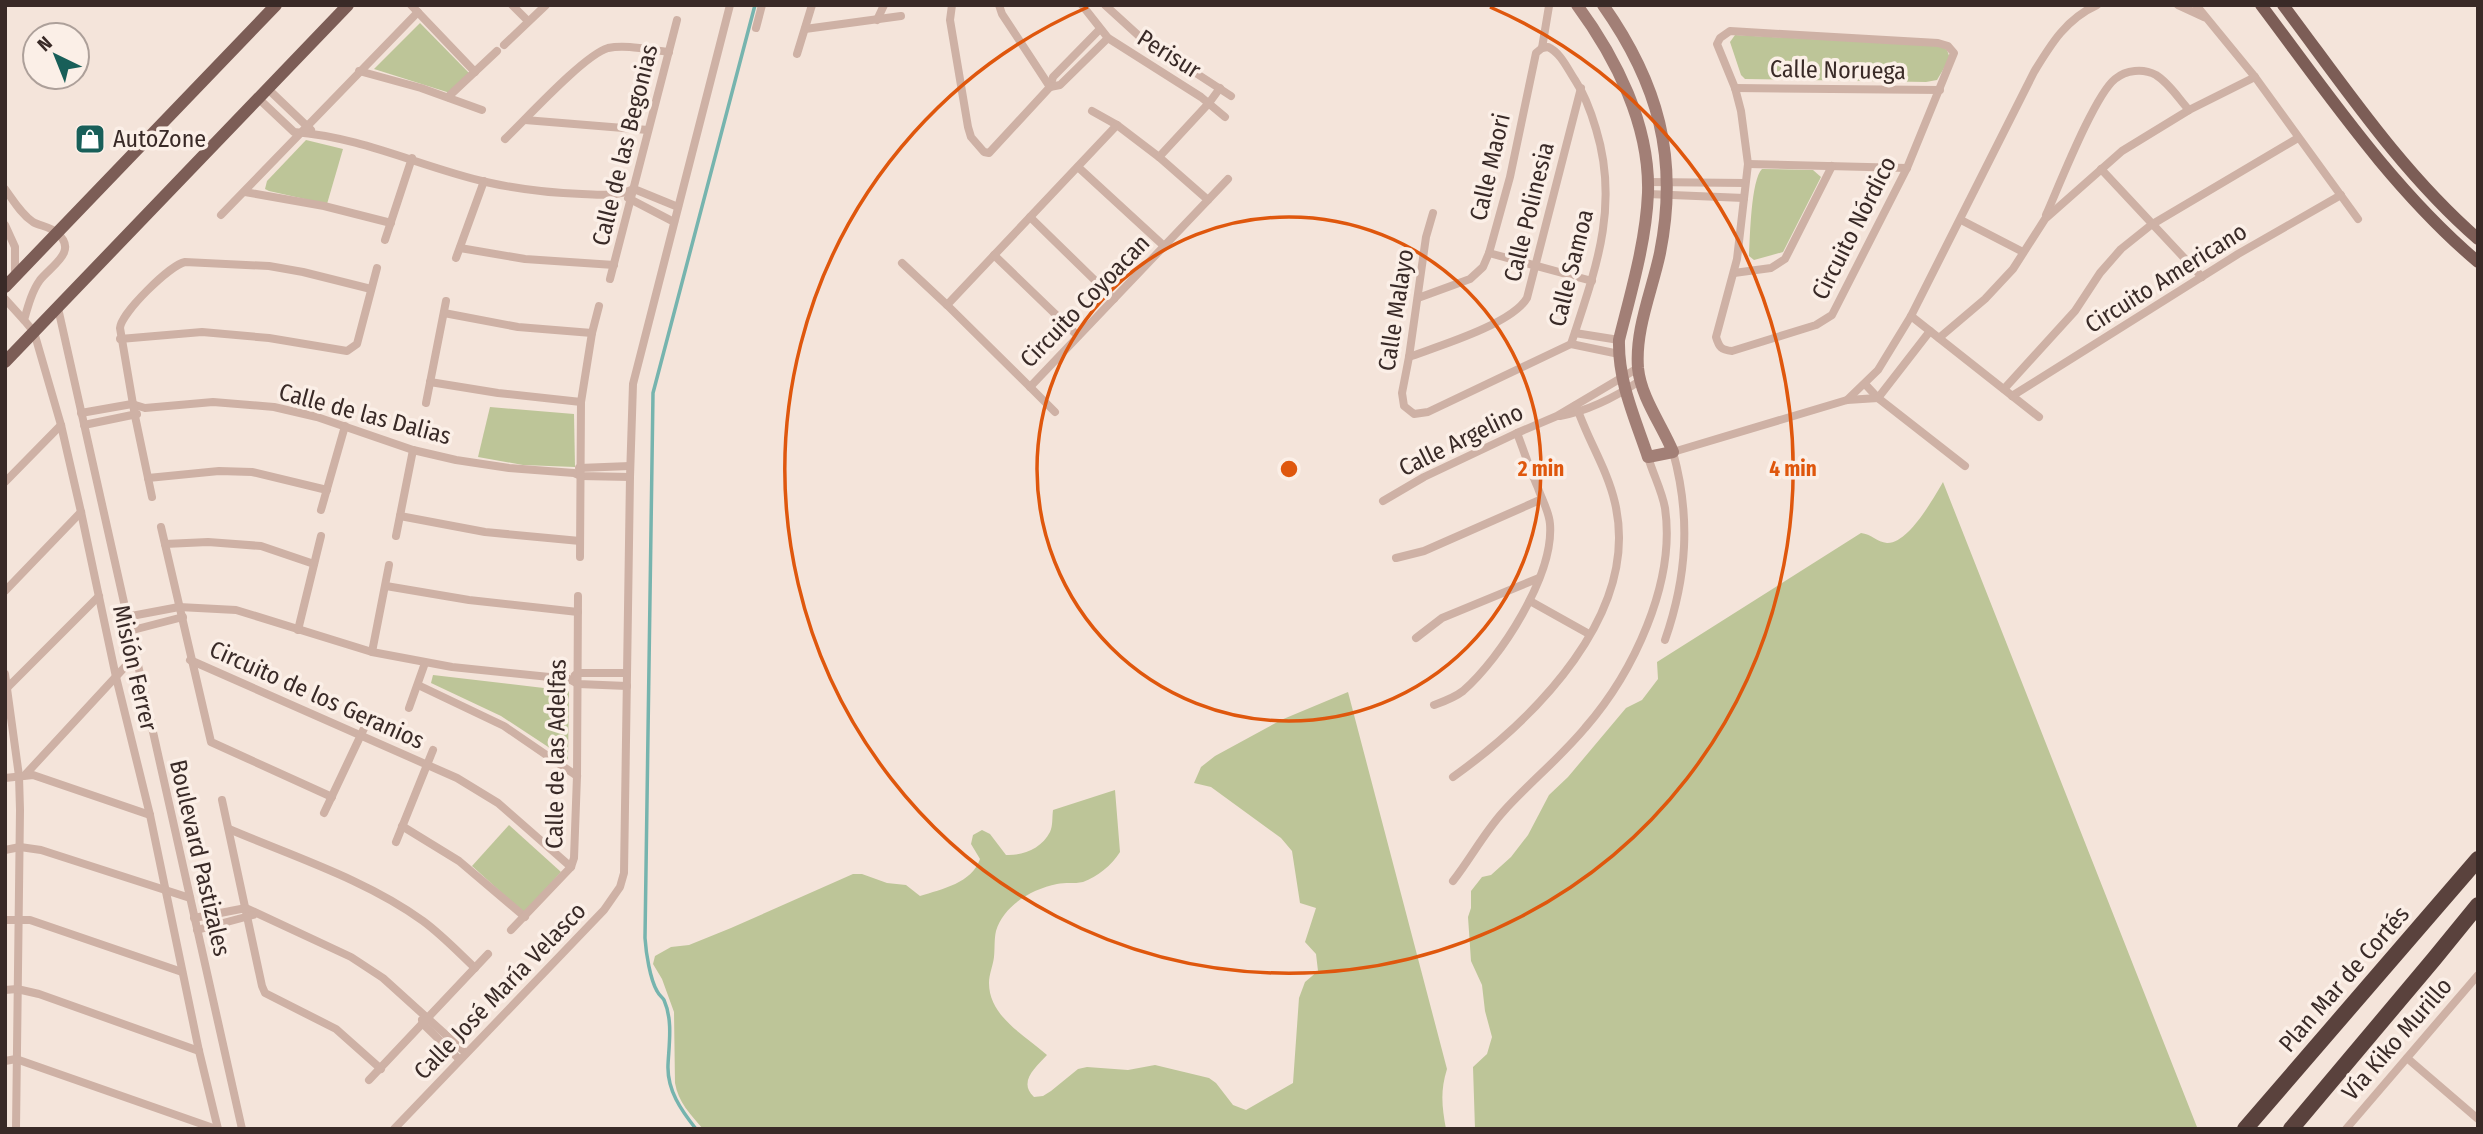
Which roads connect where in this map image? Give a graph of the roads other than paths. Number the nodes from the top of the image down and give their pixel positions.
1 (275, 5) edge
2 (348, 5) edge
3 (411, 5) edge
4 (512, 5) edge
5 (546, 5) edge
6 (730, 5) edge
7 (762, 5) edge
8 (812, 5) edge
9 (884, 5) edge
10 (952, 5) edge
11 (999, 5) edge
12 (1082, 5) edge
13 (1105, 5) edge
14 (1577, 5) edge
15 (1603, 5) edge
16 (2097, 5) edge
17 (2178, 5) edge
18 (2196, 5) edge
19 (2260, 5) edge
20 (2283, 5) edge
21 (1549, 6) edge
22 (418, 12) junction
23 (901, 16) dead end
24 (2205, 18) junction
25 (677, 20) dead end
26 (528, 21) junction
27 (875, 22) junction
28 (756, 29) dead end
29 (805, 29) junction
30 (1100, 29) junction
31 (1108, 38) junction
32 (504, 45) dead end
33 (1542, 48) junction
34 (496, 51) dead end
35 (668, 52) junction
36 (797, 54) dead end
37 (359, 71) junction
38 (475, 72) junction
39 (2255, 77) junction
40 (1050, 87) junction
41 (1220, 88) junction
42 (1581, 88) junction
43 (1735, 88) junction
44 (1941, 90) junction
45 (263, 94) junction
46 (1231, 96) dead end
47 (448, 97) junction
48 (1209, 103) junction
49 (482, 110) dead end
50 (2189, 110) junction
51 (1092, 111) dead end
52 (1225, 117) dead end
53 (525, 120) junction
54 (1117, 125) junction
55 (305, 130) junction
56 (648, 130) junction
57 (2298, 138) junction
58 (505, 139) dead end
59 (1159, 157) junction
60 (412, 158) junction
61 (1748, 164) junction
62 (1832, 166) junction
63 (1078, 167) junction
64 (1907, 168) junction
65 (2101, 169) junction
66 (1228, 179) dead end
67 (484, 181) junction
68 (1745, 183) junction
69 (1648, 188) junction
70 (5, 189) edge
71 (634, 189) junction
72 (1668, 189) junction
73 (245, 192) junction
74 (623, 194) junction
75 (2341, 195) junction
76 (1744, 198) junction
77 (1208, 200) junction
78 (631, 201) junction
79 (678, 207) junction
80 (1433, 213) dead end
81 (221, 215) dead end
82 (1030, 217) junction
83 (2045, 219) junction
84 (2358, 219) dead end
85 (1961, 220) junction
86 (674, 222) junction
87 (391, 223) junction
88 (5, 225) edge
89 (2151, 225) junction
90 (58, 233) junction
91 (2478, 239) edge
92 (384, 240) dead end
93 (1164, 246) junction
94 (460, 247) junction
95 (2023, 252) junction
96 (1489, 253) junction
97 (994, 255) junction
98 (456, 258) dead end
99 (2478, 262) edge
100 (902, 263) dead end
101 (614, 265) junction
102 (1535, 266) junction
103 (377, 268) dead end
104 (1734, 273) junction
105 (15, 276) junction
106 (2202, 277) junction
107 (610, 279) dead end
108 (1592, 281) junction
109 (5, 287) edge
110 (371, 289) junction
111 (1418, 298) junction
112 (5, 299) edge
113 (1114, 299) junction
114 (446, 301) dead end
115 (947, 305) junction
116 (599, 306) dead end
117 (58, 308) junction
118 (444, 313) junction
119 (1911, 316) junction
120 (24, 320) junction
121 (1930, 331) junction
122 (34, 332) junction
123 (592, 333) junction
124 (1575, 333) junction
125 (1078, 336) junction
126 (1939, 338) junction
127 (120, 339) junction
128 (1619, 340) junction
129 (1571, 344) junction
130 (1619, 354) junction
131 (1409, 357) junction
132 (5, 362) edge
133 (1639, 374) junction
134 (430, 382) junction
135 (1865, 384) junction
136 (1623, 385) junction
137 (1030, 387) junction
138 (2004, 389) junction
139 (2012, 396) junction
140 (1878, 398) junction
141 (1847, 400) junction
142 (581, 402) junction
143 (426, 403) dead end
144 (132, 404) junction
145 (145, 408) junction
146 (1577, 409) junction
147 (1409, 411) joint
148 (1055, 412) dead end
149 (81, 413) junction
150 (135, 416) junction
151 (2039, 417) dead end
152 (61, 425) junction
153 (84, 425) junction
154 (345, 426) junction
155 (1517, 433) junction
156 (413, 450) junction
157 (1673, 452) junction
158 (1648, 457) junction
159 (630, 466) junction
160 (1965, 466) dead end
161 (579, 472) junction
162 (629, 477) junction
163 (148, 478) junction
164 (5, 482) edge
165 (327, 490) junction
166 (152, 496) dead end
167 (1542, 499) junction
168 (1383, 502) dead end
169 (321, 510) dead end
170 (81, 512) junction
171 (400, 516) junction
172 (161, 527) dead end
173 (321, 536) dead end
174 (396, 536) dead end
175 (580, 541) junction
176 (165, 544) junction
177 (580, 557) dead end
178 (1396, 558) dead end
179 (314, 564) junction
180 (389, 565) dead end
181 (1539, 578) junction
182 (386, 586) junction
183 (5, 591) edge
184 (99, 596) junction
185 (578, 596) dead end
186 (1530, 601) junction
187 (178, 607) junction
188 (195, 610) junction
189 (578, 611) junction
190 (126, 617) junction
191 (181, 618) junction
192 (298, 630) junction
193 (129, 631) junction
194 (1589, 634) junction
195 (1416, 638) dead end
196 (1665, 640) dead end
197 (372, 652) junction
198 (135, 656) junction
199 (190, 660) junction
200 (425, 663) junction
201 (578, 673) junction
202 (627, 673) junction
203 (5, 674) edge
204 (116, 677) junction
205 (574, 682) junction
206 (418, 685) junction
207 (627, 686) junction
208 (7, 688) junction
209 (1434, 705) dead end
210 (409, 708) dead end
211 (368, 720) dead end
212 (361, 735) junction
213 (433, 750) dead end
214 (428, 764) junction
215 (22, 776) junction
216 (577, 776) junction
217 (5, 778) edge
218 (1453, 778) dead end
219 (332, 797) junction
220 (222, 800) dead end
221 (324, 813) dead end
222 (149, 815) junction
223 (402, 826) junction
224 (229, 829) junction
225 (396, 842) dead end
226 (20, 847) junction
227 (5, 850) edge
228 (2478, 859) edge
229 (571, 867) junction
230 (1453, 881) dead end
231 (164, 890) junction
232 (190, 898) junction
233 (2478, 905) edge
234 (246, 908) junction
235 (252, 915) junction
236 (525, 917) junction
237 (194, 918) junction
238 (19, 919) junction
239 (5, 920) edge
240 (197, 930) junction
241 (511, 930) dead end
242 (488, 954) dead end
243 (475, 968) junction
244 (182, 972) junction
245 (2478, 975) edge
246 (17, 989) junction
247 (5, 990) edge
248 (426, 1021) junction
249 (199, 1051) junction
250 (463, 1056) junction
251 (2407, 1058) junction
252 (16, 1059) junction
253 (5, 1061) edge
254 (381, 1069) junction
255 (369, 1080) dead end
256 (2478, 1119) edge
257 (16, 1129) edge
258 (217, 1129) edge
259 (242, 1129) edge
260 (394, 1129) edge
261 (2245, 1129) edge
262 (2291, 1129) edge
263 (2346, 1129) edge

1 - 90 main road
2 - 45 main road
3 - 22 street
4 - 26 street
5 - 26 street
6 - 79 street
7 - 28 street
8 - 29 street
9 - 27 street
10 - 40 street
11 - 40 street
12 - 30 street, Perisur
13 - 41 street, Perisur
14 - 69 street
15 - 72 street
16 - 85 street
17 - 24 street
18 - 24 street
19 - 99 main road
20 - 91 main road
21 - 33 street, Calle Maori
22 - 37 street
22 - 38 street
23 - 27 street
24 - 39 street
25 - 35 street, Calle de las Begonias
26 - 32 street
27 - 29 street
29 - 36 street
30 - 31 street, Perisur
30 - 40 street
31 - 40 street
31 - 48 street, Perisur
33 - 42 street, Calle Samoa
33 - 96 street, Calle Maori
34 - 38 street
35 - 53 street
35 - 56 street, Calle de las Begonias
37 - 47 street
37 - 55 street
38 - 47 street
39 - 50 street
39 - 57 street
41 - 46 street, Perisur
41 - 48 street, Perisur
42 - 102 street, Calle Polinesia
42 - 108 street, Calle Samoa
43 - 44 street, Calle Noruega
43 - 44 street, Circuito Nórdico
43 - 61 street, Circuito Nórdico
44 - 64 street, Circuito Nórdico
45 - 55 street
45 - 55 street
45 - 117 main road
47 - 49 street
48 - 52 street, Perisur
48 - 59 street
50 - 65 street
50 - 83 street
51 - 54 street
53 - 56 street
53 - 58 street
54 - 59 street
54 - 63 street
55 - 60 street
55 - 73 street
56 - 71 street, Calle de las Begonias
57 - 75 street
57 - 89 street
59 - 77 street
60 - 67 street
60 - 87 street
61 - 62 street
61 - 68 street, Circuito Nórdico
62 - 64 street
62 - 104 street
63 - 82 street
63 - 93 street
64 - 104 street, Circuito Nórdico
65 - 83 street
65 - 89 street
66 - 77 street, Circuito Coyoacan
67 - 74 street
67 - 94 street
68 - 72 street
68 - 76 street, Circuito Nórdico
69 - 72 street
69 - 128 street
70 - 90 street
71 - 74 street
71 - 78 street, Calle de las Begonias
71 - 79 street
72 - 76 street
72 - 133 street
73 - 81 street
73 - 87 street
74 - 78 street
75 - 84 street
75 - 106 street, Circuito Americano
76 - 104 street, Circuito Nórdico
77 - 93 street, Circuito Coyoacan
78 - 86 street
78 - 101 street, Calle de las Begonias
79 - 86 street
80 - 111 street, Calle Malayo
82 - 97 street
82 - 113 street
83 - 95 street
85 - 95 street
85 - 119 street
86 - 159 street
87 - 92 street
88 - 105 street
89 - 106 street
89 - 138 street
90 - 105 main road
90 - 120 street
93 - 113 street, Circuito Coyoacan
94 - 98 street
94 - 101 street
95 - 126 street
96 - 102 street
96 - 111 street, Calle Maori
97 - 115 street
97 - 125 street
100 - 115 street, Circuito Coyoacan
101 - 107 street, Calle de las Begonias
102 - 108 street
102 - 131 street, Calle Polinesia
103 - 110 street
105 - 109 main road
106 - 139 street, Circuito Americano
108 - 124 street, Calle Samoa
110 - 127 street
110 - 127 street
111 - 131 street, Calle Malayo
112 - 120 street, Misión Ferrer
113 - 125 street, Circuito Coyoacan
114 - 118 street
115 - 137 street, Circuito Coyoacan
116 - 123 street
117 - 122 main road
117 - 149 street, Boulevard Pastizales
118 - 123 street
118 - 134 street
119 - 121 street
119 - 135 street
120 - 122 street, Misión Ferrer
121 - 126 street
121 - 140 street
122 - 132 main road
122 - 152 street, Misión Ferrer
123 - 142 street
124 - 128 street
124 - 129 street, Calle Samoa
125 - 137 street, Circuito Coyoacan
126 - 138 street
127 - 144 street
128 - 130 street
129 - 130 street
129 - 147 street, Calle Samoa
130 - 136 street
131 - 147 street, Calle Malayo
133 - 136 street, Calle Argelino
133 - 157 street
134 - 142 street
134 - 143 street
135 - 140 street
135 - 141 street
136 - 146 street, Calle Argelino
136 - 158 street
137 - 148 street
138 - 139 street
139 - 151 street
140 - 141 street
140 - 160 street
141 - 157 street
142 - 161 street
144 - 145 street, Calle de las Dalias
144 - 149 street, Calle de las Dalias
144 - 150 street
145 - 150 street
145 - 154 street, Calle de las Dalias
146 - 155 street, Calle Argelino
146 - 194 street
149 - 153 street, Boulevard Pastizales
150 - 153 street
150 - 163 street
152 - 164 street
152 - 170 street, Misión Ferrer
153 - 190 street, Boulevard Pastizales
154 - 156 street, Calle de las Dalias
154 - 165 street
155 - 167 street
155 - 168 street, Calle Argelino
156 - 161 street, Calle de las Dalias
156 - 171 street
157 - 158 street
157 - 196 street
158 - 230 street
159 - 161 street, Calle de las Dalias
159 - 162 street
161 - 162 street, Calle de las Dalias
161 - 175 street
162 - 202 street
163 - 165 street
163 - 166 street
165 - 169 street
167 - 178 street
167 - 181 street
170 - 183 street
170 - 184 street, Misión Ferrer
171 - 174 street
171 - 175 street
172 - 176 street, Circuito de los Geranios
173 - 179 street
175 - 177 street
176 - 179 street
176 - 187 street, Circuito de los Geranios
179 - 192 street
180 - 182 street
181 - 186 street
181 - 195 street
182 - 189 street
182 - 197 street
184 - 204 street, Misión Ferrer
184 - 208 street
185 - 189 street, Calle de las Adelfas
186 - 194 street
186 - 209 street
187 - 188 street
187 - 190 street
187 - 191 street, Circuito de los Geranios
188 - 191 street
188 - 192 street
189 - 201 street, Calle de las Adelfas
190 - 193 street, Boulevard Pastizales
191 - 193 street
191 - 199 street, Circuito de los Geranios
192 - 197 street
193 - 198 street, Boulevard Pastizales
194 - 218 street
197 - 200 street
198 - 204 street
198 - 232 street, Boulevard Pastizales
199 - 212 street, Circuito de los Geranios
199 - 219 street, Circuito de los Geranios
200 - 205 street
200 - 206 street
201 - 202 street
201 - 205 street
202 - 207 street
203 - 208 street
204 - 215 street
204 - 222 street, Misión Ferrer
205 - 207 street
205 - 216 street, Calle de las Adelfas
206 - 210 street
206 - 216 street
207 - 250 street, Calle José María Velasco
208 - 215 street
211 - 212 street
212 - 214 street, Circuito de los Geranios
212 - 219 street
213 - 214 street
214 - 223 street
214 - 229 street, Circuito de los Geranios
215 - 217 street
215 - 222 street
215 - 226 street
216 - 229 street, Calle de las Adelfas
219 - 221 street
220 - 224 street
222 - 231 street, Misión Ferrer
223 - 225 street
223 - 236 street
224 - 234 street
224 - 243 street
226 - 227 street
226 - 231 street
226 - 238 street
228 - 261 highway, Plan Mar de Cortés
229 - 236 street, Calle de las Adelfas
231 - 232 street
231 - 244 street, Misión Ferrer
232 - 237 street, Boulevard Pastizales
233 - 262 highway
234 - 235 street
234 - 237 street
235 - 240 street
235 - 248 street
235 - 254 street
236 - 241 street, Calle de las Adelfas
237 - 240 street, Boulevard Pastizales
238 - 239 street
238 - 244 street
238 - 246 street
240 - 259 street, Boulevard Pastizales
242 - 243 street
243 - 248 street
244 - 249 street, Misión Ferrer
245 - 251 street, Vía Kiko Murillo
246 - 247 street
246 - 249 street
246 - 252 street
248 - 250 street
248 - 254 street
249 - 258 street, Misión Ferrer
250 - 260 street, Calle José María Velasco
251 - 256 street
251 - 263 street, Vía Kiko Murillo
252 - 253 street
252 - 257 street
252 - 258 street
254 - 255 street

